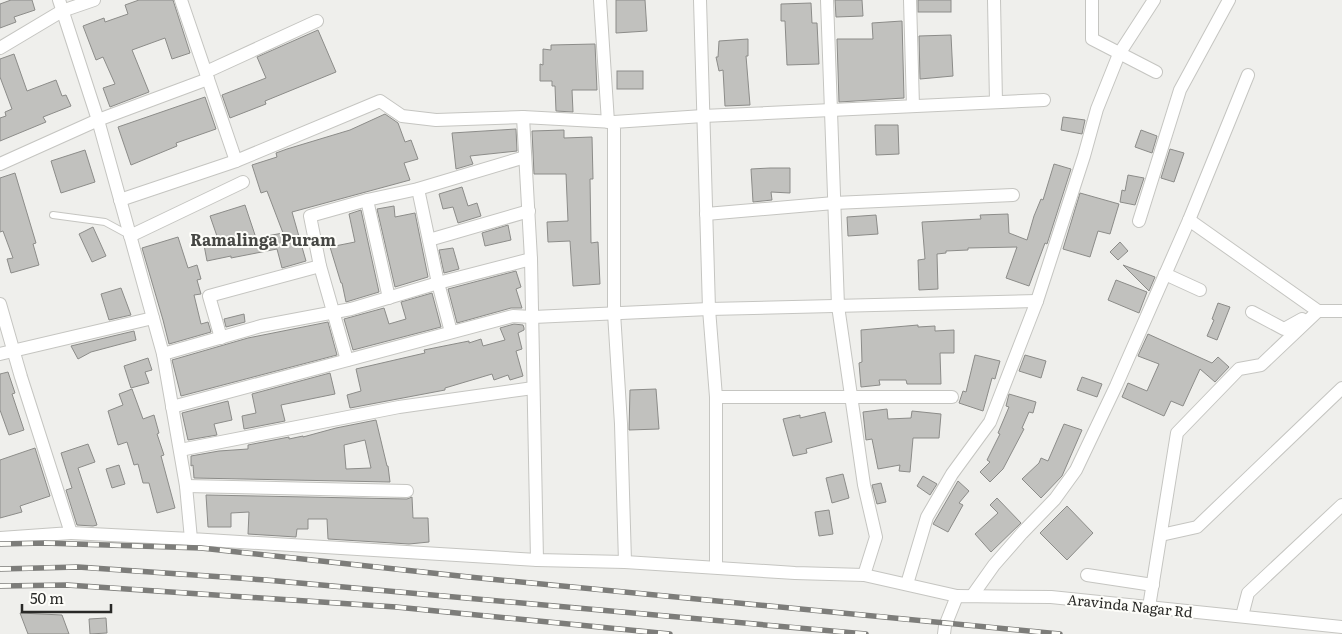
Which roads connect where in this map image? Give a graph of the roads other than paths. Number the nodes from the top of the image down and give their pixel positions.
1 (94, 0) edge
2 (181, 0) edge
3 (600, 0) edge
4 (700, 0) edge
5 (827, 0) edge
6 (910, 0) edge
7 (994, 0) edge
8 (1092, 0) edge
9 (1154, 0) edge
10 (1229, 0) edge
11 (60, 5) edge
12 (317, 21) dead end
13 (0, 48) edge
14 (1119, 54) junction
15 (1156, 72) dead end
16 (1248, 75) dead end
17 (207, 76) junction
18 (1044, 100) dead end
19 (996, 102) junction
20 (913, 106) junction
21 (830, 110) junction
22 (703, 116) junction
23 (523, 117) junction
24 (98, 120) junction
25 (611, 122) junction
26 (525, 157) junction
27 (236, 161) junction
28 (0, 164) edge
29 (243, 182) dead end
30 (418, 189) junction
31 (1013, 195) dead end
32 (120, 200) junction
33 (366, 200) junction
34 (834, 203) junction
35 (529, 211) junction
36 (53, 214) dead end
37 (706, 214) junction
38 (1189, 220) junction
39 (1139, 221) dead end
40 (130, 236) junction
41 (429, 240) junction
42 (531, 259) junction
43 (320, 266) junction
44 (1165, 274) junction
45 (438, 283) junction
46 (1200, 290) dead end
47 (389, 298) junction
48 (1037, 301) junction
49 (0, 304) edge
50 (838, 306) junction
51 (709, 309) junction
52 (1318, 311) junction
53 (1342, 311) edge
54 (1252, 312) dead end
55 (333, 313) junction
56 (614, 313) junction
57 (533, 317) junction
58 (153, 318) junction
59 (452, 332) junction
60 (221, 338) junction
61 (13, 351) junction
62 (0, 354) edge
63 (164, 354) junction
64 (346, 360) junction
65 (533, 388) junction
66 (1342, 388) edge
67 (716, 397) junction
68 (852, 397) junction
69 (952, 397) dead end
70 (172, 407) junction
71 (180, 450) junction
72 (186, 486) junction
73 (408, 490) dead end
74 (1342, 505) edge
75 (71, 533) junction
76 (1161, 535) junction
77 (0, 538) edge
78 (191, 539) junction
79 (538, 560) junction
80 (625, 562) junction
81 (716, 567) junction
82 (864, 575) junction
83 (1087, 575) dead end
84 (907, 584) junction
85 (1153, 586) junction
86 (957, 596) junction
87 (972, 596) junction
88 (1149, 607) junction
89 (1242, 616) junction
90 (1342, 626) edge
91 (944, 634) edge

1 - 11 street
2 - 17 street
3 - 25 street
4 - 22 street
5 - 21 street
6 - 20 street
7 - 19 street
8 - 14 street
9 - 14 street
10 - 39 street
11 - 13 street
11 - 24 street
12 - 17 street
14 - 15 street
14 - 48 street
16 - 38 street
17 - 24 street
17 - 27 street
18 - 19 street
19 - 20 street
20 - 21 street
21 - 22 street
21 - 34 street
22 - 25 street
22 - 37 street
23 - 25 street
23 - 26 street
23 - 27 street
24 - 28 street
24 - 32 street
25 - 56 street
26 - 30 street
26 - 35 street
27 - 32 street
29 - 40 street
30 - 33 street
30 - 41 street
31 - 34 street
32 - 40 street
33 - 43 street
33 - 47 street
34 - 37 street
34 - 50 street
35 - 41 street
35 - 42 street
36 - 40 lane
37 - 51 street
38 - 44 street
38 - 52 street
40 - 58 street
41 - 45 street
42 - 45 street
42 - 57 street
43 - 55 street
43 - 60 street
44 - 46 street
44 - 87 street
45 - 47 street
45 - 59 street
47 - 55 street
48 - 50 street
48 - 84 street
49 - 61 street
50 - 51 street
50 - 68 street
51 - 56 street
51 - 67 street
52 - 53 street
52 - 54 street
52 - 76 street
55 - 60 street
55 - 64 street
56 - 57 street
56 - 80 street
57 - 59 street
57 - 65 street
58 - 61 street
58 - 63 street
59 - 64 street
60 - 63 street
61 - 62 street
61 - 75 street
63 - 70 street
64 - 70 street
65 - 71 street
65 - 79 street
66 - 76 street
67 - 68 street
67 - 81 street
68 - 69 street
68 - 82 street
70 - 71 street
71 - 72 street
72 - 73 street
72 - 78 street
74 - 89 street
75 - 77 street, Aravinda Nagar Rd
75 - 78 street, Aravinda Nagar Rd
76 - 85 street
78 - 79 street, Aravinda Nagar Rd
79 - 80 street, Aravinda Nagar Rd
80 - 81 street, Aravinda Nagar Rd
81 - 82 street, Aravinda Nagar Rd
82 - 84 street, Aravinda Nagar Rd
83 - 85 street
84 - 86 street, Aravinda Nagar Rd
85 - 88 street
86 - 87 street, Aravinda Nagar Rd
86 - 91 street
87 - 88 street, Aravinda Nagar Rd
88 - 89 street, Aravinda Nagar Rd
89 - 90 street, Aravinda Nagar Rd

